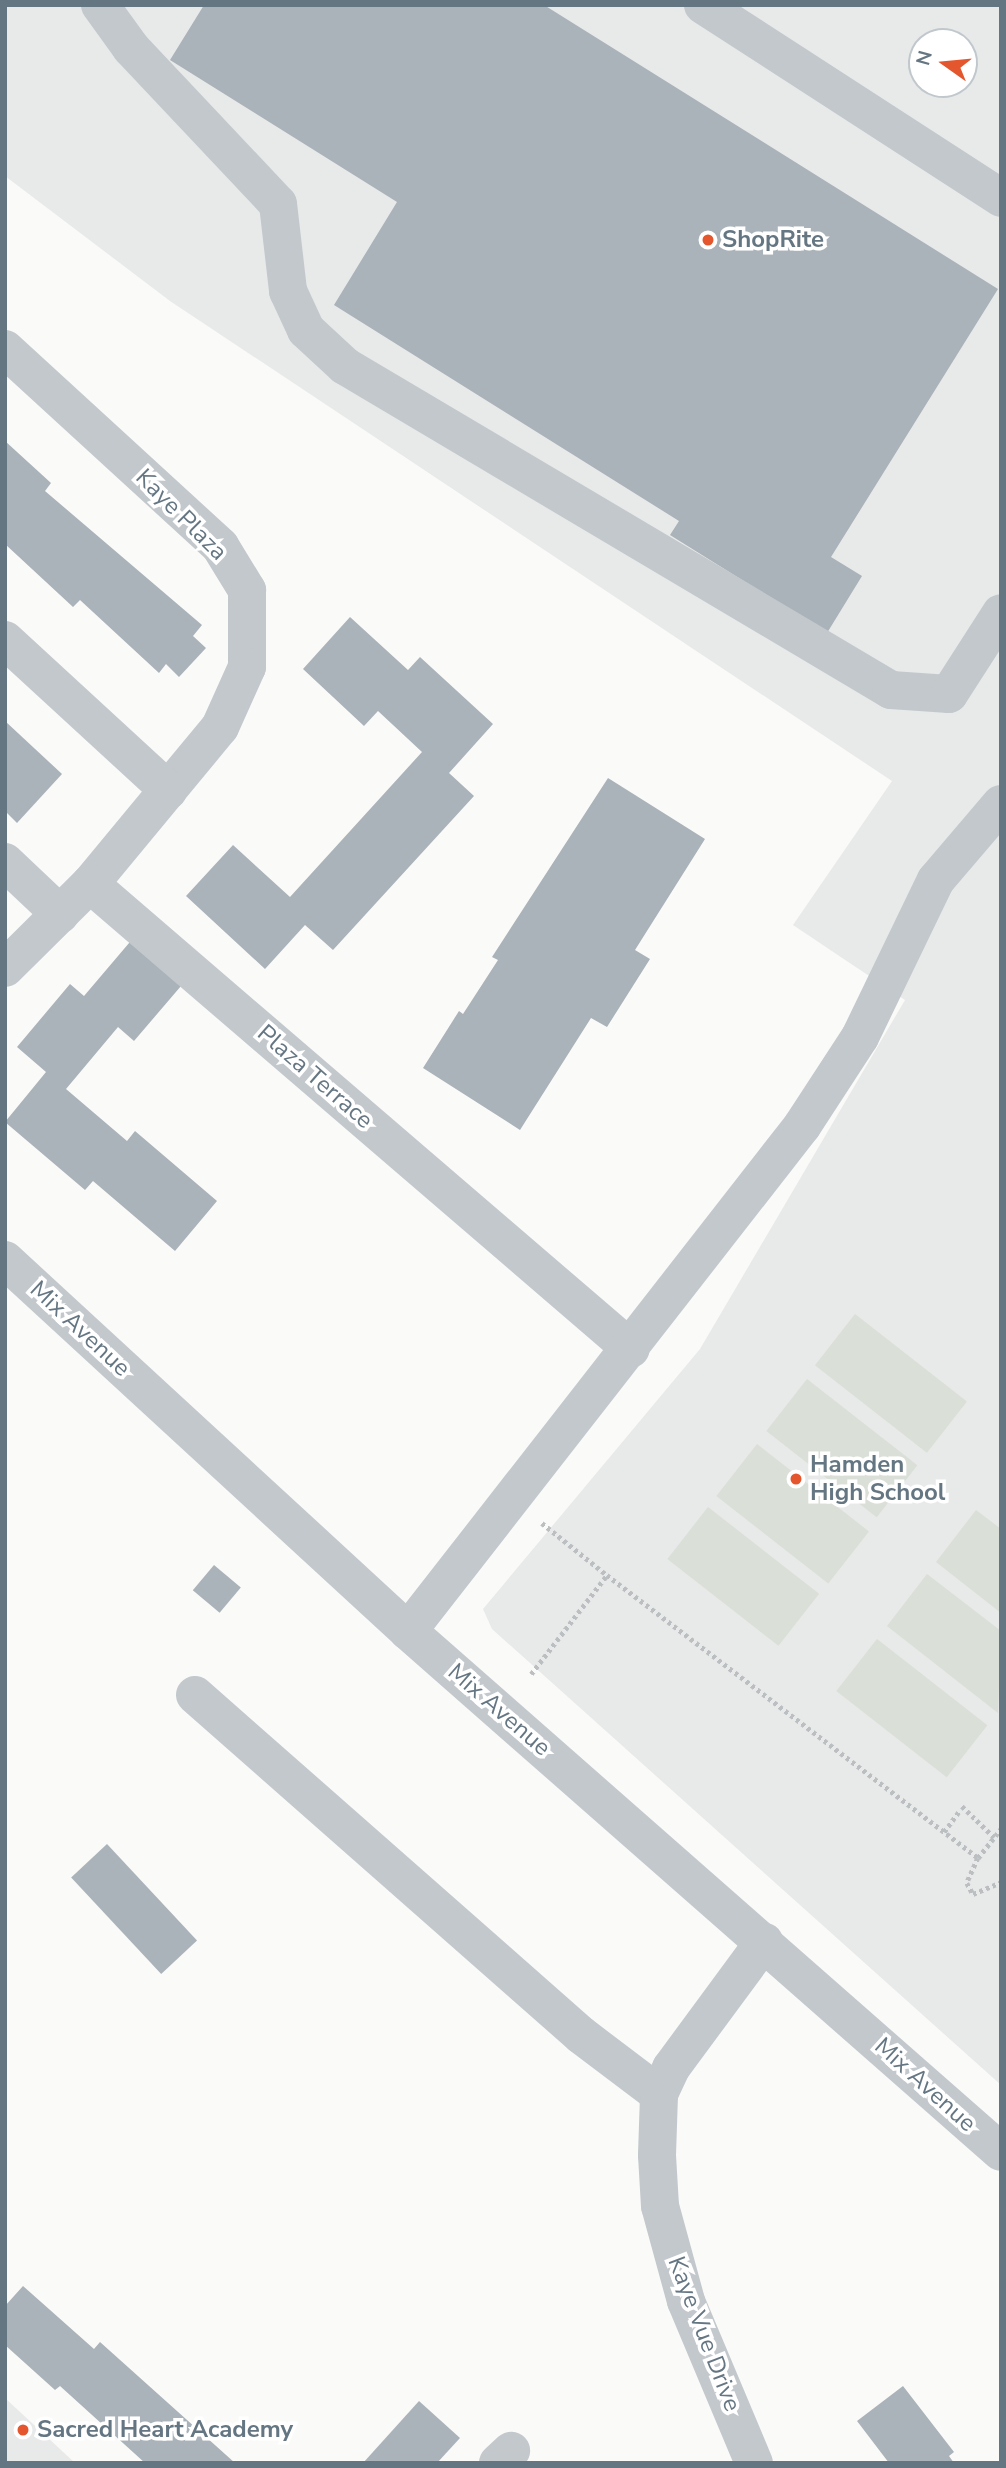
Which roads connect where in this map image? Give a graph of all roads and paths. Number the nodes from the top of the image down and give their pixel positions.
1 (100, 5) edge
2 (703, 5) edge
3 (1001, 198) edge
4 (5, 349) edge
5 (1001, 613) edge
6 (5, 640) edge
7 (168, 790) junction
8 (1001, 804) edge
9 (5, 862) edge
10 (90, 884) junction
11 (60, 914) junction
12 (5, 968) edge
13 (5, 1260) edge
14 (631, 1349) junction
15 (513, 1500) junction
16 (607, 1575) junction
17 (408, 1631) junction
18 (531, 1674) dead end
19 (195, 1695) dead end
20 (1001, 1829) edge
21 (944, 1832) junction
22 (994, 1837) junction
23 (978, 1858) junction
24 (1001, 1882) edge
25 (764, 1941) junction
26 (659, 2094) junction
27 (1001, 2152) edge
28 (754, 2463) edge

1 - 5 street
2 - 3 street
4 - 7 street, Kaye Plaza
6 - 7 street
7 - 10 street, Kaye Plaza
8 - 14 street
9 - 11 street
10 - 11 street
10 - 14 street, Plaza Terrace
11 - 12 street
13 - 17 street, Mix Avenue
14 - 15 street
15 - 16 path
15 - 17 street
16 - 18 path
16 - 21 path
17 - 25 street, Mix Avenue
19 - 26 street
20 - 22 path
21 - 22 path
21 - 23 path
22 - 23 path
23 - 24 path
25 - 26 street, Kaye Vue Drive
25 - 27 street, Mix Avenue
26 - 28 street, Kaye Vue Drive

